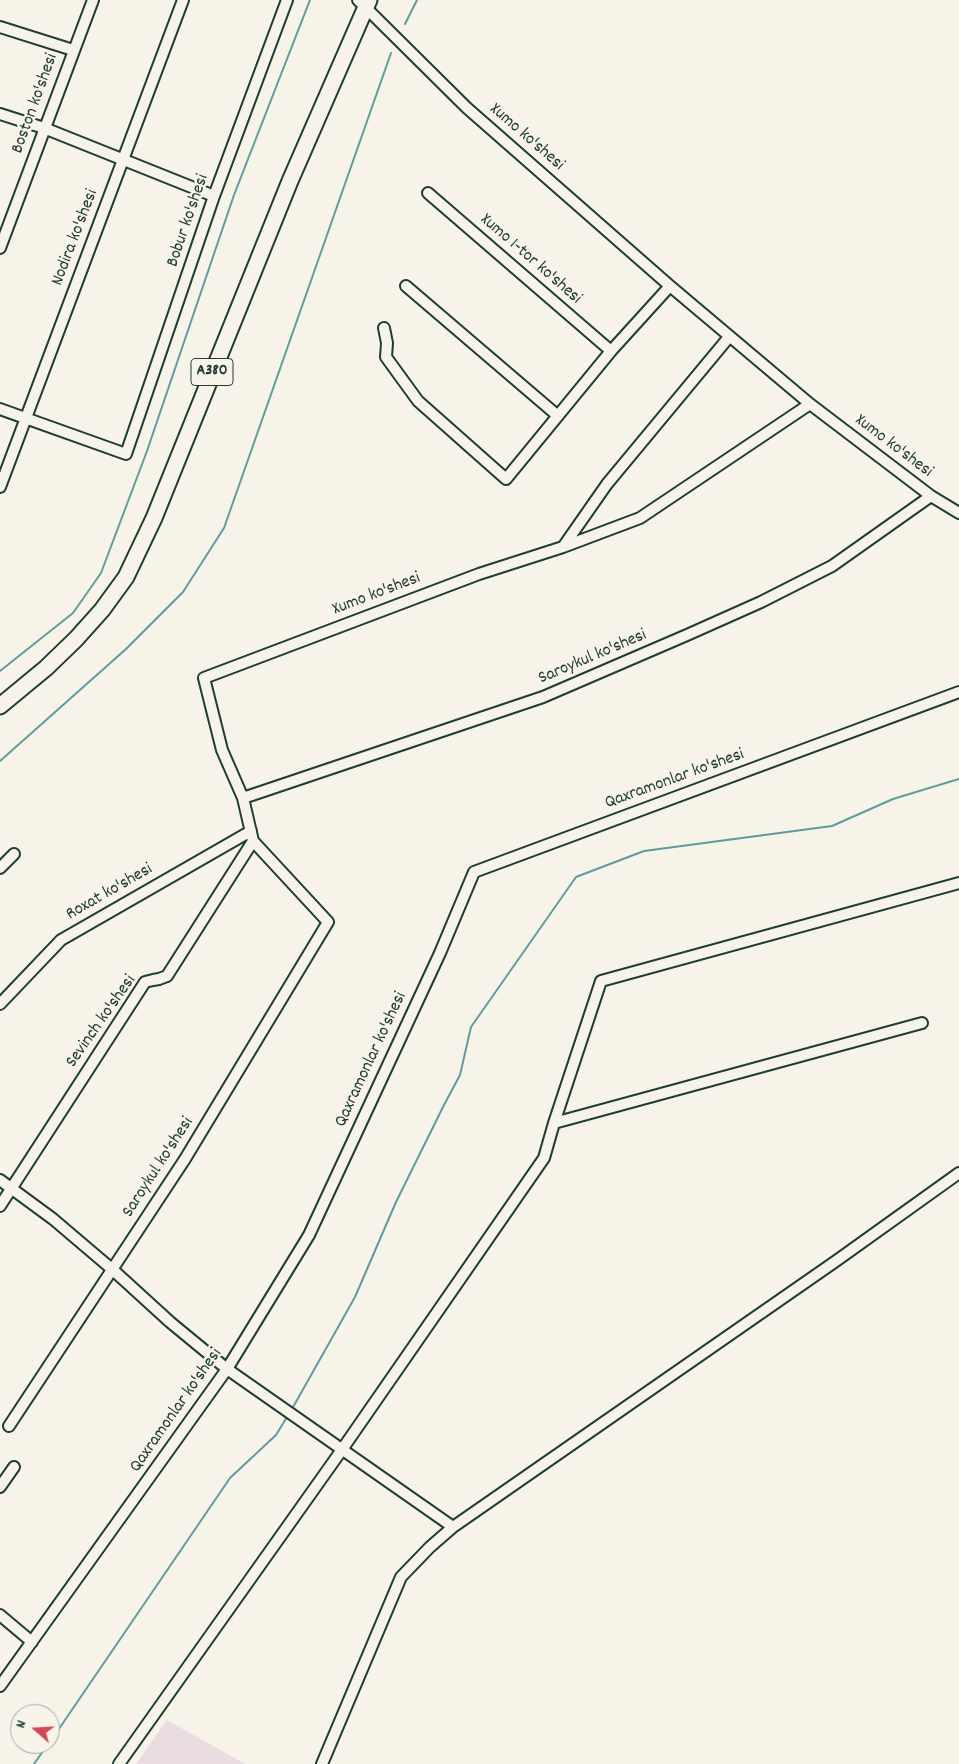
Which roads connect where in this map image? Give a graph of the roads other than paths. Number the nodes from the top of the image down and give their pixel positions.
1 (93, 0) edge
2 (183, 0) edge
3 (287, 0) edge
4 (364, 3) edge
5 (0, 27) edge
6 (73, 50) junction
7 (0, 114) edge
8 (44, 128) junction
9 (123, 160) junction
10 (428, 193) dead end
11 (214, 196) junction
12 (0, 248) edge
13 (406, 286) dead end
14 (670, 286) junction
15 (384, 328) dead end
16 (729, 337) junction
17 (611, 351) junction
18 (810, 404) junction
19 (0, 409) edge
20 (558, 416) junction
21 (26, 418) junction
22 (0, 487) edge
23 (931, 496) junction
24 (959, 513) edge
25 (563, 547) junction
26 (959, 692) edge
27 (0, 706) edge
28 (243, 798) junction
29 (252, 836) junction
30 (14, 854) dead end
31 (0, 868) edge
32 (959, 883) edge
33 (0, 1004) edge
34 (922, 1023) dead end
35 (554, 1123) junction
36 (959, 1173) edge
37 (0, 1180) edge
38 (12, 1189) junction
39 (0, 1206) edge
40 (113, 1270) junction
41 (227, 1369) junction
42 (9, 1426) dead end
43 (341, 1450) junction
44 (14, 1467) dead end
45 (0, 1487) edge
46 (453, 1527) junction
47 (0, 1614) edge
48 (32, 1642) junction
49 (0, 1686) edge
50 (119, 1764) edge
51 (322, 1764) edge

1 - 6 street, Boston ko'shesi
2 - 9 street, Nodira ko'shesi
3 - 11 street, Bobur ko'shesi
4 - 14 street, Xumo ko'shesi
4 - 27 highway, A380
5 - 6 street
6 - 8 street, Boston ko'shesi
7 - 8 street
8 - 9 street
8 - 12 street, Boston ko'shesi
9 - 11 street
9 - 21 street, Nodira ko'shesi
10 - 17 street, Xumo 1-tor ko'shesi
11 - 21 street, Bobur ko'shesi
13 - 20 street
14 - 16 street, Xumo ko'shesi
14 - 17 street
15 - 20 street
16 - 18 street, Xumo ko'shesi
16 - 25 street
17 - 20 street
18 - 23 street, Xumo ko'shesi
18 - 25 street, Xumo ko'shesi
19 - 21 street
21 - 22 street, Nodira ko'shesi
23 - 24 street, Xumo ko'shesi
23 - 28 street, Saroykul ko'shesi
25 - 28 street, Xumo ko'shesi
26 - 41 street, Qaxramonlar ko'shesi
28 - 29 street
29 - 33 street, Roxat ko'shesi
29 - 38 street, Sevinch ko'shesi
29 - 40 street, Saroykul ko'shesi
30 - 31 street
32 - 35 street
34 - 35 street
35 - 43 street
36 - 46 street
37 - 38 street
38 - 39 street, Sevinch ko'shesi
38 - 40 street
40 - 41 street
40 - 42 street, Saroykul ko'shesi
41 - 43 street
41 - 48 street, Qaxramonlar ko'shesi
43 - 46 street
43 - 50 street
44 - 45 street
46 - 51 street
47 - 48 street
48 - 49 street, Qaxramonlar ko'shesi

